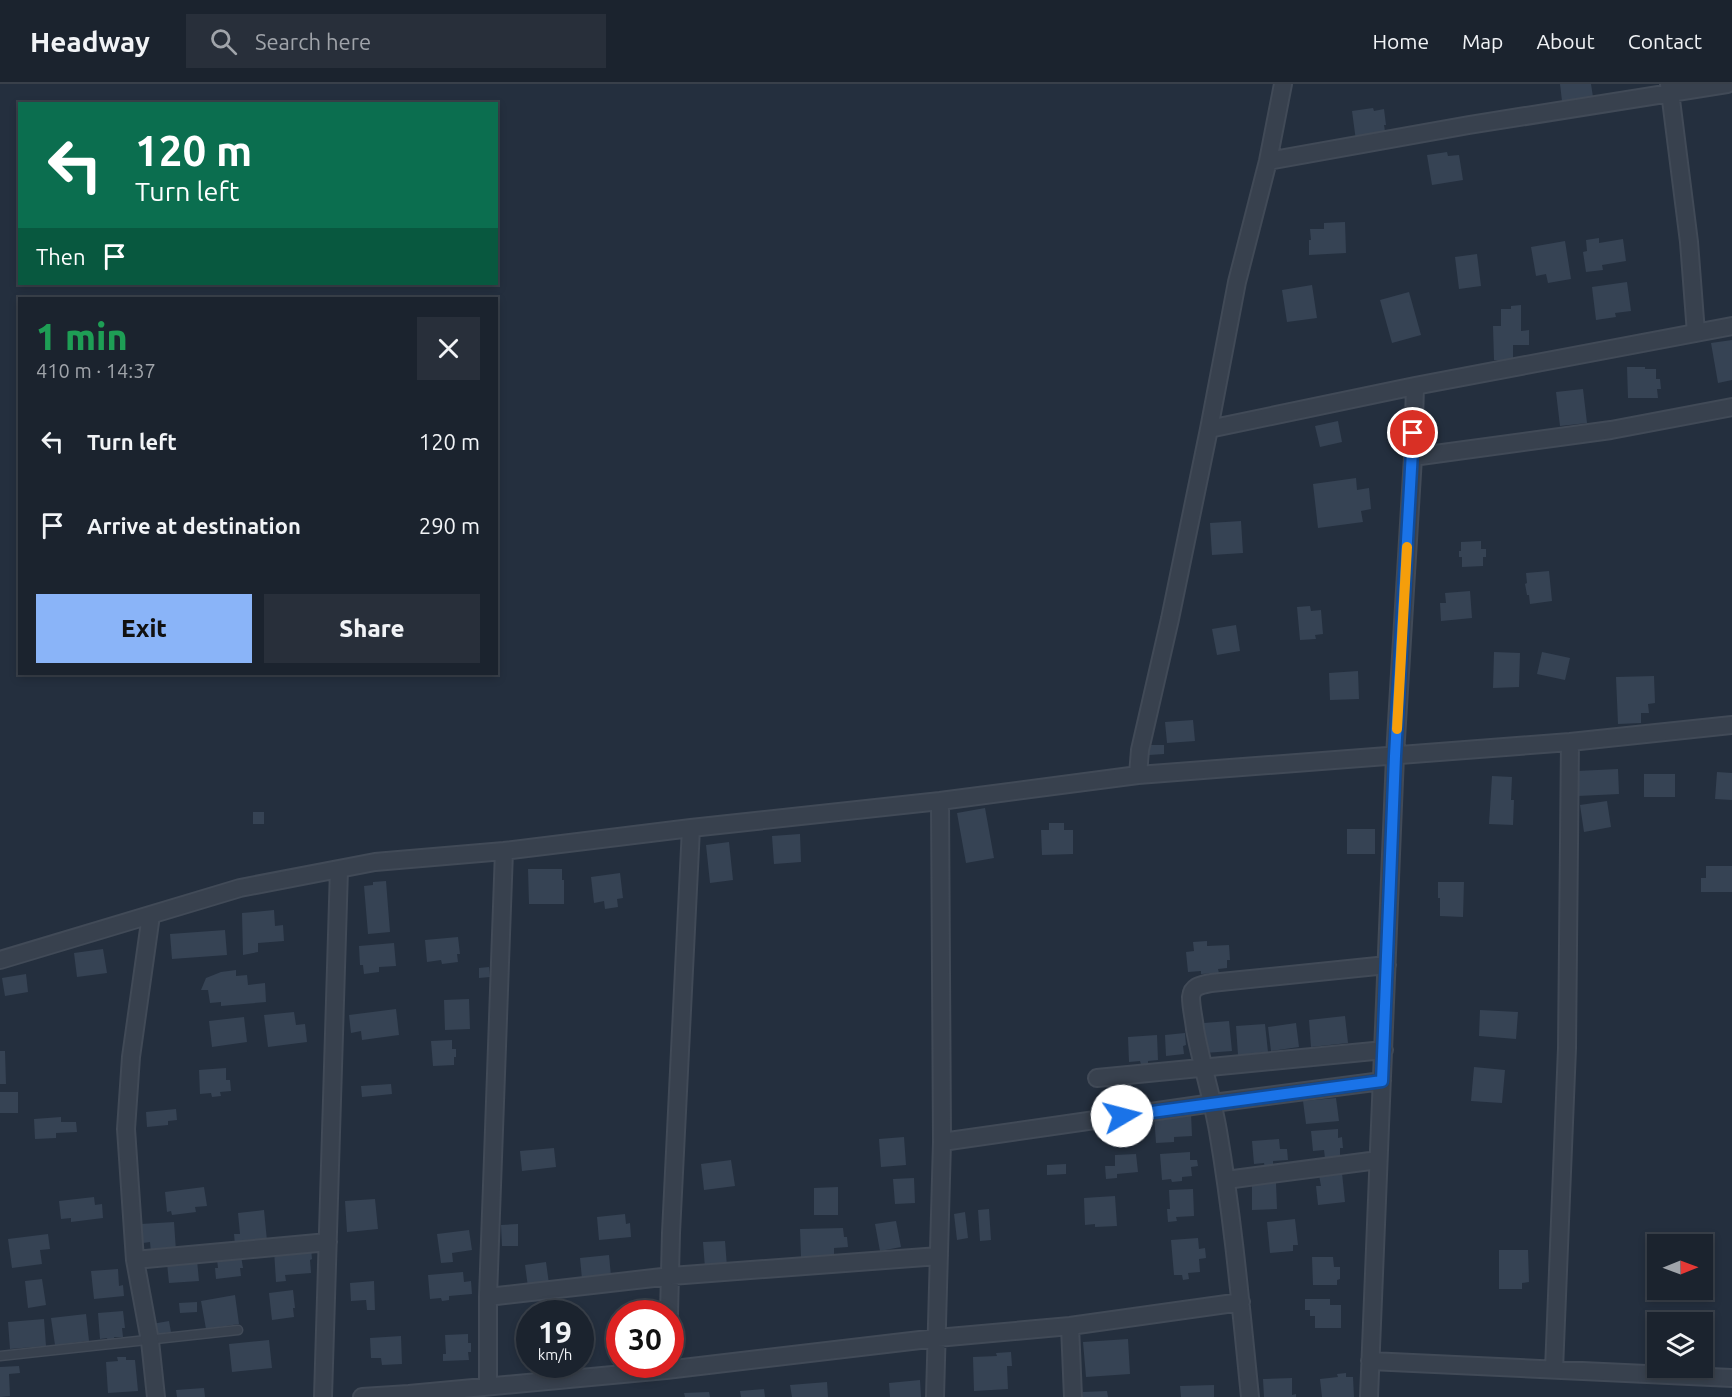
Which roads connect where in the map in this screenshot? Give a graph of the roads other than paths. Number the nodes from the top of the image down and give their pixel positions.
1 (1283, 84) edge
2 (1727, 84) edge
3 (1669, 89) edge
4 (1268, 161) junction
5 (1732, 326) edge
6 (1696, 333) junction
7 (1414, 386) junction
8 (1732, 407) edge
9 (1209, 429) junction
10 (1413, 457) junction
11 (1732, 725) edge
12 (1570, 742) junction
13 (1395, 756) junction
14 (1138, 775) junction
15 (940, 801) junction
16 (691, 828) junction
17 (504, 851) junction
18 (339, 869) junction
19 (151, 915) junction
20 (0, 960) edge
21 (1387, 964) junction
22 (1384, 1050) junction
23 (1203, 1069) junction
24 (1097, 1078) dead end
25 (1382, 1081) junction
26 (1213, 1103) junction
27 (942, 1142) junction
28 (1378, 1160) junction
29 (1226, 1180) junction
30 (328, 1242) junction
31 (939, 1256) junction
32 (135, 1260) junction
33 (671, 1276) junction
34 (488, 1297) junction
35 (670, 1300) edge
36 (1241, 1302) junction
37 (1070, 1326) junction
38 (238, 1330) dead end
39 (936, 1338) junction
40 (150, 1341) junction
41 (0, 1356) edge
42 (1370, 1361) junction
43 (684, 1365) edge
44 (1554, 1370) junction
45 (606, 1373) edge
46 (1732, 1378) edge
47 (488, 1386) junction
48 (156, 1397) edge
49 (323, 1397) edge
50 (362, 1397) edge
51 (935, 1397) edge
52 (1074, 1397) edge
53 (1250, 1397) edge
54 (1369, 1397) edge

1 - 4 street
2 - 3 street
3 - 4 street
3 - 6 street
4 - 9 street
5 - 6 street
6 - 7 street
7 - 9 street
7 - 10 street
8 - 10 street
9 - 14 street
10 - 13 street
11 - 12 street
12 - 13 street
12 - 44 street
13 - 14 street
13 - 21 street
14 - 15 street
15 - 16 street
15 - 27 street
16 - 17 street
16 - 33 street
17 - 18 street
17 - 34 street
18 - 19 street
18 - 30 street
19 - 20 street
19 - 32 street
21 - 22 street
21 - 23 street
22 - 23 street
22 - 25 street
23 - 24 street
23 - 26 street
25 - 26 street
25 - 28 street
26 - 27 street
26 - 29 street
27 - 31 street
28 - 29 street
28 - 42 street
29 - 36 street
30 - 32 street
30 - 49 street
31 - 33 street
31 - 39 street
32 - 40 street
33 - 34 street
33 - 35 street
34 - 47 street
36 - 37 street
36 - 53 street
37 - 39 street
37 - 52 street
38 - 40 lane
39 - 43 street
39 - 51 street
40 - 41 lane
40 - 48 street
42 - 44 street
42 - 54 street
44 - 46 street
45 - 47 street
47 - 50 street

